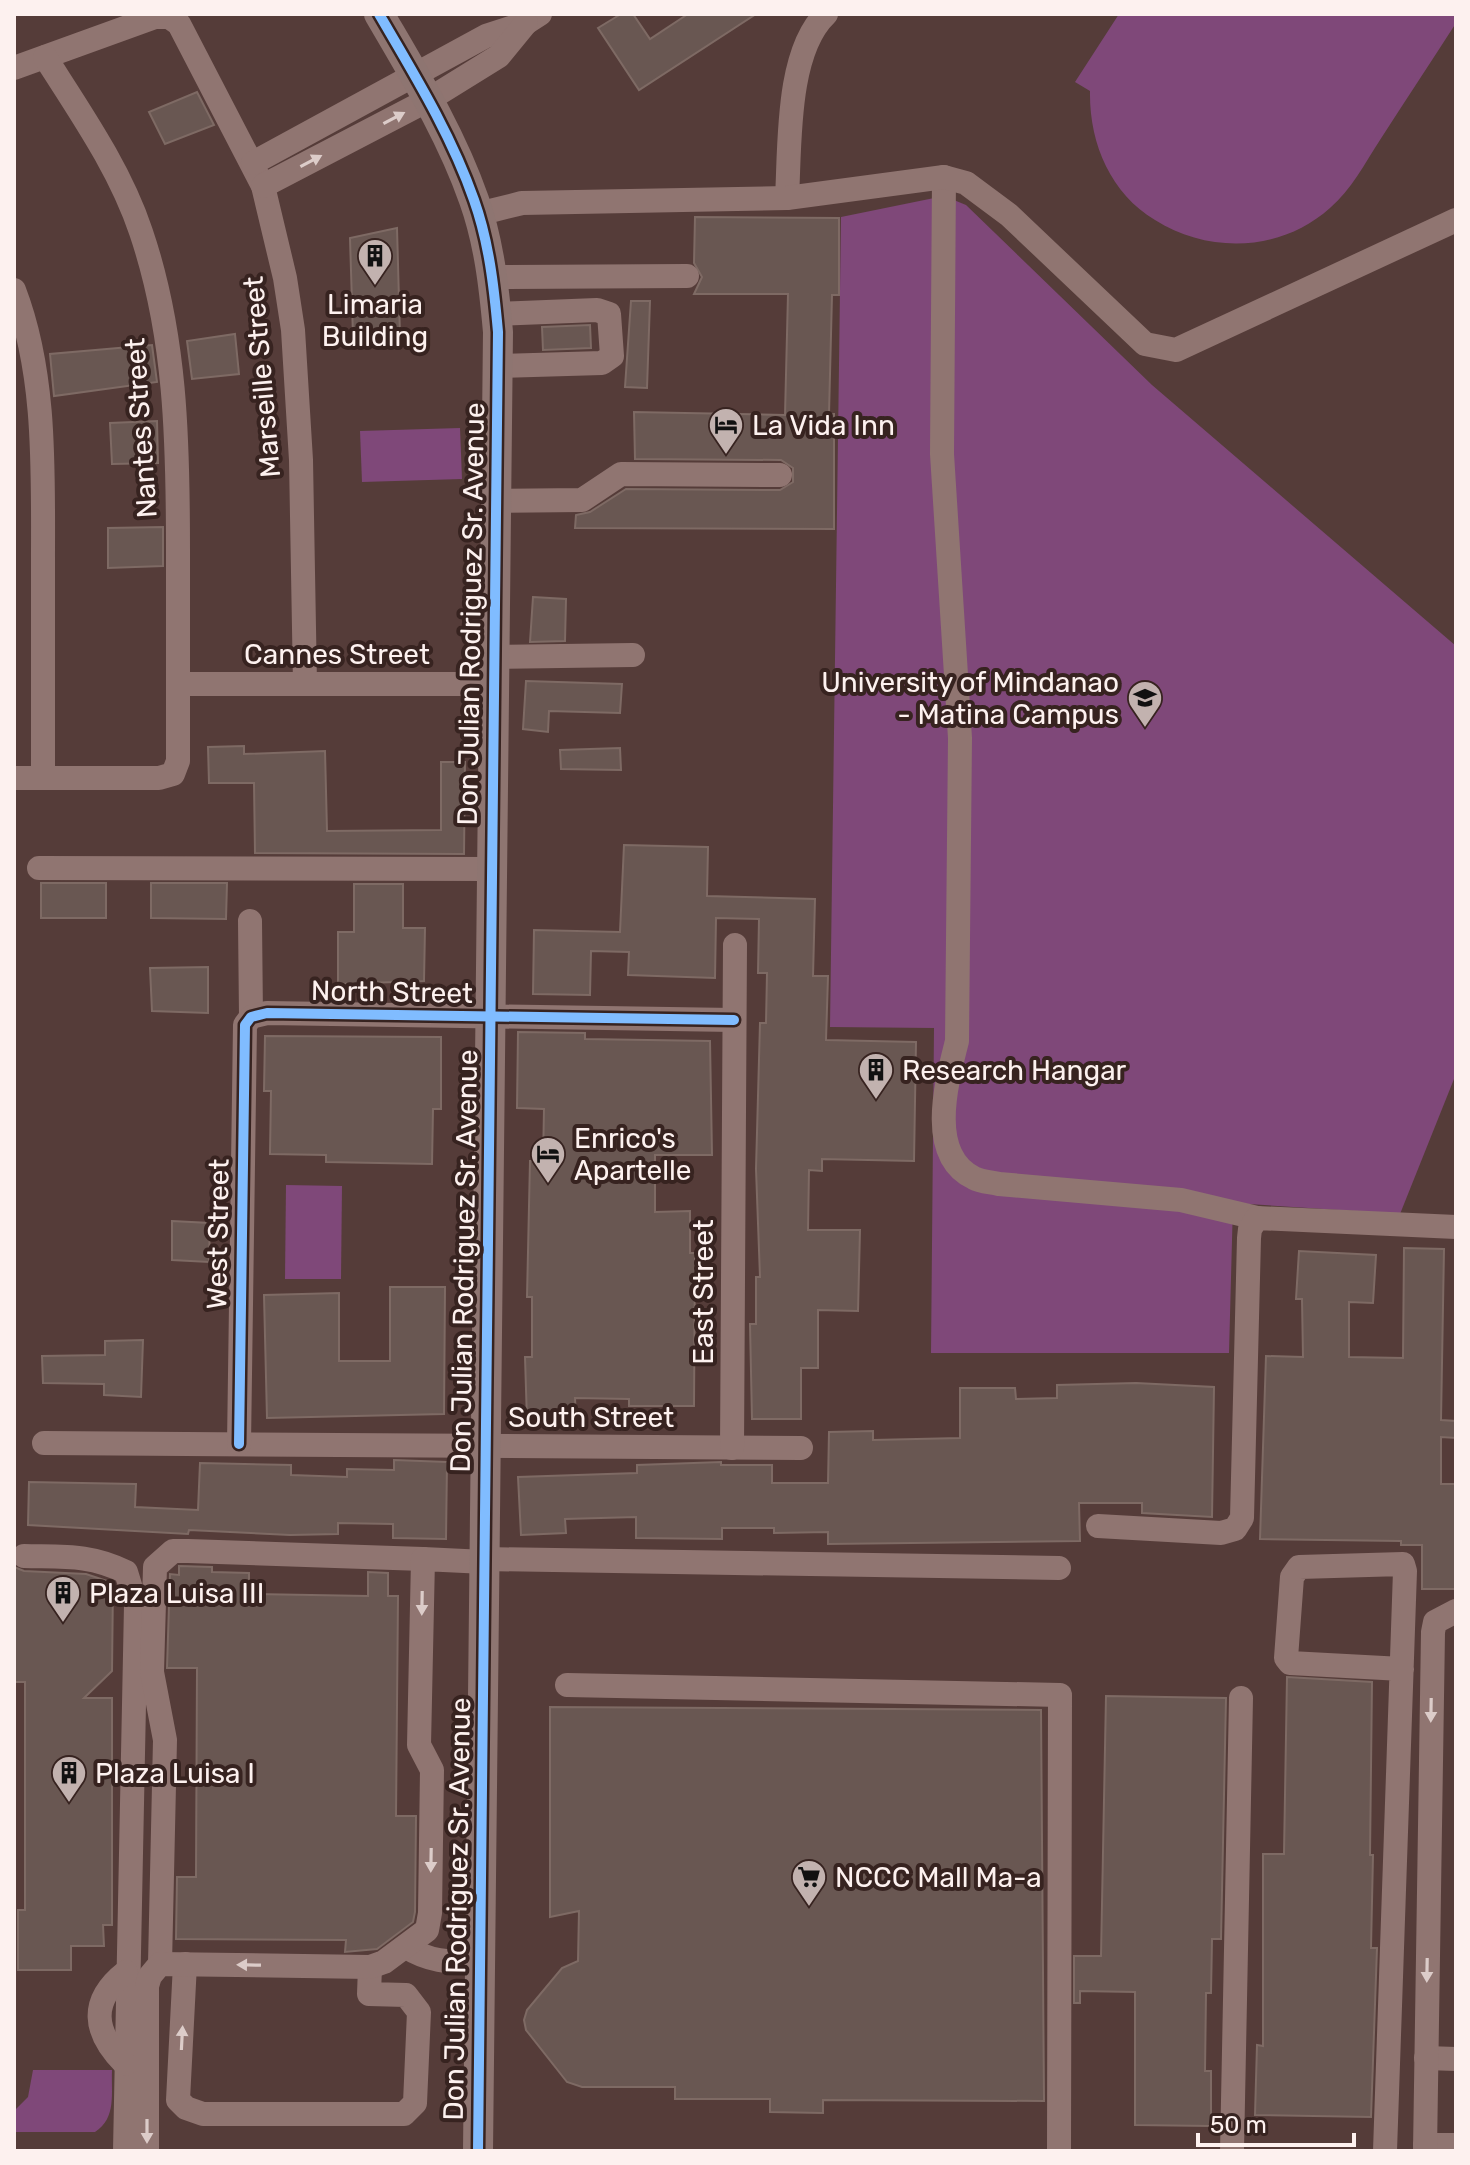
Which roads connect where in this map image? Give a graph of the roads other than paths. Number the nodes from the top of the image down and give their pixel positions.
1 (379, 14) edge
2 (826, 14) edge
3 (533, 19) edge
4 (45, 57) junction
5 (14, 68) edge
6 (422, 89) junction
7 (253, 163) junction
8 (944, 177) junction
9 (263, 186) junction
10 (787, 198) junction
11 (478, 214) junction
12 (1456, 220) edge
13 (687, 276) dead end
14 (492, 277) junction
15 (14, 290) edge
16 (496, 314) junction
17 (498, 366) junction
18 (780, 475) dead end
19 (497, 501) junction
20 (633, 655) dead end
21 (495, 670) junction
22 (178, 684) junction
23 (305, 684) junction
24 (14, 778) edge
25 (43, 778) junction
26 (39, 868) dead end
27 (493, 869) junction
28 (250, 921) dead end
29 (735, 945) dead end
30 (491, 1018) junction
31 (734, 1020) junction
32 (248, 1021) junction
33 (1257, 1218) junction
34 (1456, 1227) edge
35 (44, 1443) dead end
36 (239, 1444) junction
37 (485, 1446) junction
38 (732, 1448) junction
39 (801, 1448) dead end
40 (1098, 1526) dead end
41 (24, 1556) dead end
42 (423, 1559) junction
43 (485, 1561) junction
44 (1059, 1568) dead end
45 (1456, 1611) edge
46 (1402, 1669) junction
47 (567, 1685) dead end
48 (1241, 1698) dead end
49 (406, 1947) junction
50 (482, 1963) junction
51 (160, 1964) junction
52 (185, 1964) junction
53 (370, 1967) junction
54 (1426, 2058) junction
55 (1456, 2059) edge
56 (479, 2069) junction
57 (1456, 2145) edge
58 (1425, 2148) edge
59 (125, 2151) edge
60 (147, 2151) edge
61 (478, 2151) edge
62 (492, 2151) edge
63 (1059, 2151) edge
64 (1232, 2151) edge
65 (1385, 2151) edge

1 - 6 main road, Don Julian Rodriguez Sr. Avenue
2 - 10 street
3 - 6 street
4 - 5 street, Marseille Street
4 - 7 street, Marseille Street
4 - 22 street, Nantes Street
6 - 7 street
9 -> 6 street
6 - 11 main road, Don Julian Rodriguez Sr. Avenue
7 - 9 street, Marseille Street
8 - 10 street
8 - 12 street
8 - 33 street
9 - 23 street, Marseille Street
10 - 11 street
11 - 14 main road, Don Julian Rodriguez Sr. Avenue
13 - 14 street
14 - 16 main road, Don Julian Rodriguez Sr. Avenue
15 - 25 street
16 - 17 main road, Don Julian Rodriguez Sr. Avenue
16 - 17 street
17 - 19 main road, Don Julian Rodriguez Sr. Avenue
18 - 19 street
19 - 21 main road, Don Julian Rodriguez Sr. Avenue
20 - 21 street, Cannes Street
21 - 23 street, Cannes Street
21 - 27 main road, Don Julian Rodriguez Sr. Avenue
22 - 23 street, Cannes Street
22 - 25 street, Nantes Street
24 - 25 street
26 - 27 street
27 - 30 main road, Don Julian Rodriguez Sr. Avenue
28 - 32 street, West Street
29 - 31 street, East Street
30 - 31 street, North Street
30 - 32 street, North Street
30 - 37 main road, Don Julian Rodriguez Sr. Avenue
31 - 38 street, East Street
32 - 36 street, West Street
33 - 34 street
33 - 40 street
35 - 36 street, South Street
36 - 37 street, South Street
37 - 38 street, South Street
37 - 43 main road, Don Julian Rodriguez Sr. Avenue
38 - 39 street, South Street
41 - 59 street
42 - 43 street
42 -> 49 street
42 - 51 street
43 - 44 street
43 - 50 main road, Don Julian Rodriguez Sr. Avenue
45 -> 54 street
46 - 46 street
46 - 65 street
47 - 63 street
48 - 64 street
49 - 50 street
49 - 53 street
50 - 56 main road, Don Julian Rodriguez Sr. Avenue
51 - 52 street
51 -> 60 street
53 -> 52 street
53 -> 52 street
54 - 55 street
54 - 58 street
56 - 61 main road, Don Julian Rodriguez Sr. Avenue
56 - 62 street
57 - 58 street

